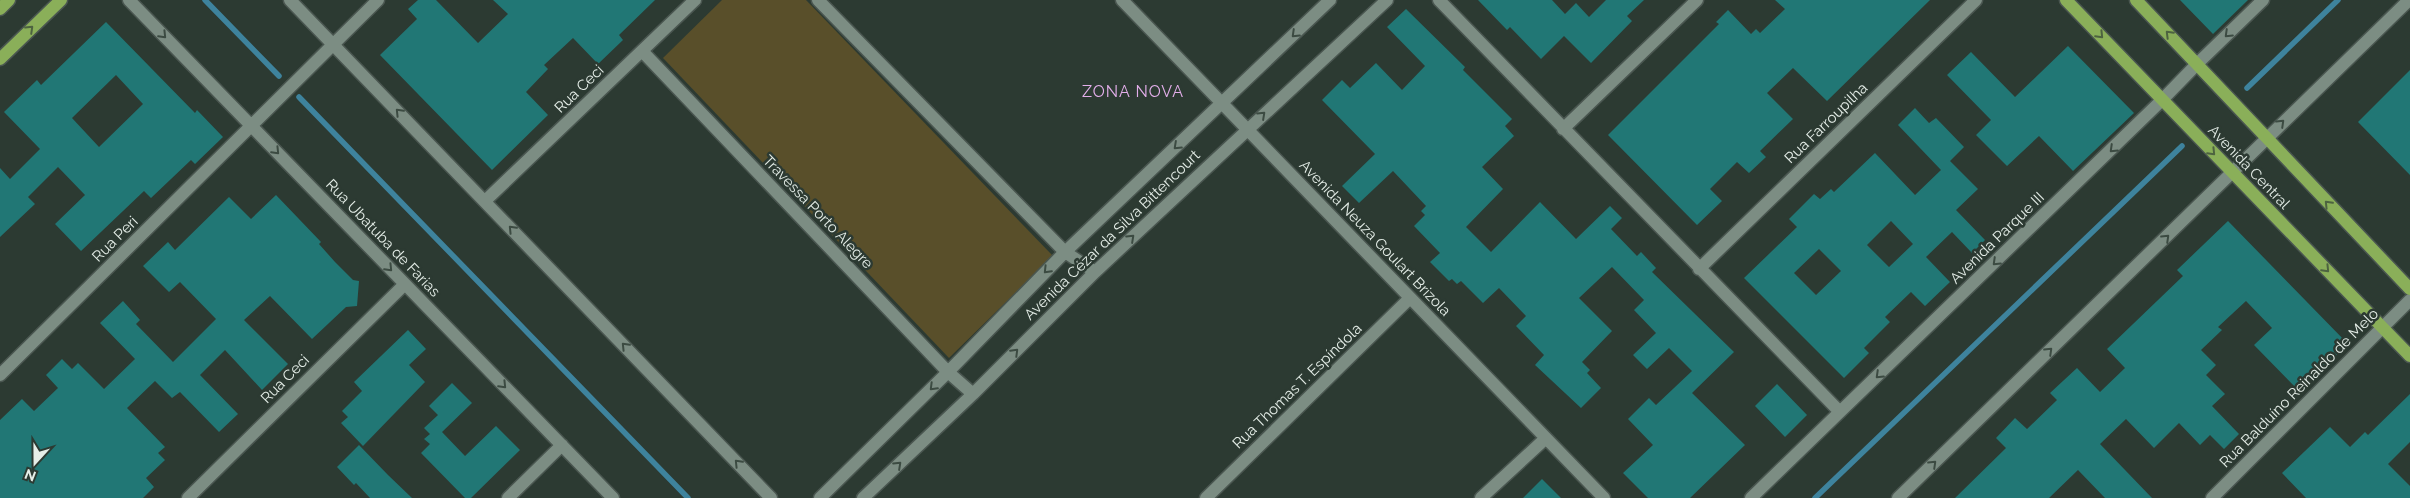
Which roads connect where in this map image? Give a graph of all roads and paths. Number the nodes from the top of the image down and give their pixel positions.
1 (9, 0) edge
2 (60, 0) edge
3 (129, 0) edge
4 (290, 0) edge
5 (378, 0) edge
6 (695, 0) edge
7 (818, 0) edge
8 (1122, 0) edge
9 (1330, 0) edge
10 (1387, 0) edge
11 (1439, 0) edge
12 (1697, 0) edge
13 (1976, 0) edge
14 (2066, 0) edge
15 (2136, 0) edge
16 (2263, 0) edge
17 (2409, 0) edge
18 (0, 9) edge
19 (332, 43) junction
20 (642, 51) junction
21 (0, 59) edge
22 (2198, 62) junction
23 (2162, 100) junction
24 (1222, 104) junction
25 (252, 126) junction
26 (1247, 129) junction
27 (1563, 129) junction
28 (2265, 138) junction
29 (2232, 173) junction
30 (485, 201) junction
31 (1065, 252) junction
32 (1699, 269) junction
33 (1095, 272) junction
34 (405, 284) junction
35 (2410, 289) edge
36 (1410, 298) junction
37 (2410, 300) edge
38 (2383, 328) junction
39 (2410, 356) edge
40 (948, 372) junction
41 (0, 375) edge
42 (973, 394) junction
43 (1840, 412) junction
44 (1546, 438) junction
45 (562, 446) junction
46 (188, 498) edge
47 (508, 498) edge
48 (613, 498) edge
49 (771, 498) edge
50 (820, 498) edge
51 (862, 498) edge
52 (1206, 498) edge
53 (1481, 498) edge
54 (1604, 498) edge
55 (1751, 498) edge
56 (1898, 498) edge
57 (2212, 498) edge

1 - 18 main road
21 -> 2 main road
3 -> 25 street, Rua Ubatuba de Farias
4 - 19 street
5 - 19 street
6 - 20 street, Rua Ceci
7 - 31 street
8 - 24 street, Avenida Neuza Goulart Brizola
9 -> 24 street, Avenida Cézar da Silva Bittencourt
26 -> 10 street, Avenida Cézar da Silva Bittencourt
11 - 27 street
12 - 27 street
13 - 32 street, Rua Farroupilha
14 -> 23 main road, Avenida Central
22 -> 15 main road, Avenida Central
16 -> 22 street, Avenida Parque III
28 -> 17 street
19 - 25 street, Rua Peri
30 -> 19 street
20 - 30 street, Rua Ceci
20 - 40 street, Travessa Porto Alegre
22 - 23 street, Avenida Parque III
22 - 28 main road, Avenida Central
23 -> 29 main road, Avenida Central
23 -> 43 street, Avenida Parque III
24 - 26 street, Avenida Neuza Goulart Brizola
24 -> 31 street, Avenida Cézar da Silva Bittencourt
25 -> 34 street, Rua Ubatuba de Farias
25 - 41 street, Rua Peri
33 -> 26 street, Avenida Cézar da Silva Bittencourt
26 - 36 street, Avenida Neuza Goulart Brizola
27 - 32 street
28 - 29 street
35 -> 28 main road, Avenida Central
29 -> 38 main road, Avenida Central
56 -> 29 street
49 -> 30 street
31 - 33 street
31 -> 40 street, Avenida Cézar da Silva Bittencourt
32 - 43 street
42 -> 33 street, Avenida Cézar da Silva Bittencourt
34 -> 45 street, Rua Ubatuba de Farias
34 - 46 street, Rua Ceci
36 - 44 street, Avenida Neuza Goulart Brizola
36 - 52 street, Rua Thomas T. Espíndola
37 - 38 street, Rua Balduíno Reinaldo de Melo
38 - 39 main road, Avenida Central
38 - 57 street, Rua Balduíno Reinaldo de Melo
40 - 42 street, Travessa Porto Alegre
40 -> 50 street, Avenida Cézar da Silva Bittencourt
51 -> 42 street, Avenida Cézar da Silva Bittencourt
43 - 55 street, Avenida Parque III
44 - 53 street
44 - 54 street, Avenida Neuza Goulart Brizola
45 - 47 street
45 - 48 street, Rua Ubatuba de Farias

